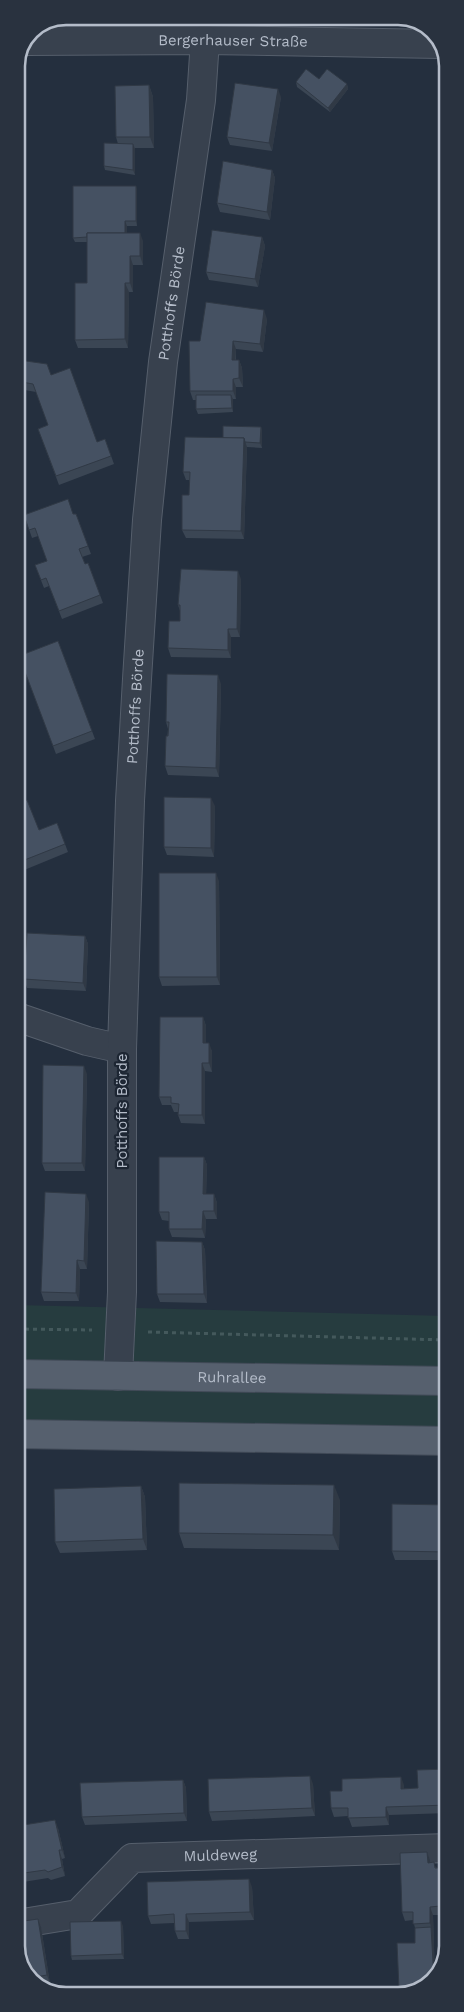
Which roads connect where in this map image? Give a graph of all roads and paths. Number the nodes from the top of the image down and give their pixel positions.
1 (238, 29) edge
2 (205, 40) junction
3 (34, 41) edge
4 (431, 43) edge
5 (25, 1020) edge
6 (122, 1049) junction
7 (25, 1329) edge
8 (119, 1331) junction
9 (439, 1340) edge
10 (25, 1374) edge
11 (118, 1376) junction
12 (439, 1381) edge
13 (25, 1434) edge
14 (439, 1440) edge
15 (439, 1848) edge
16 (25, 1923) edge

1 - 2 street, Bergerhauser Straße
1 - 4 street, Bergerhauser Straße
2 - 3 street, Bergerhauser Straße
2 - 6 street, Potthoffs Börde
5 - 6 street
6 - 8 street, Potthoffs Börde
7 - 8 path
8 - 9 path
8 - 11 street, Potthoffs Börde
10 - 11 main road, Ruhrallee
11 - 12 main road, Ruhrallee
13 - 14 main road
15 - 16 street, Muldeweg

